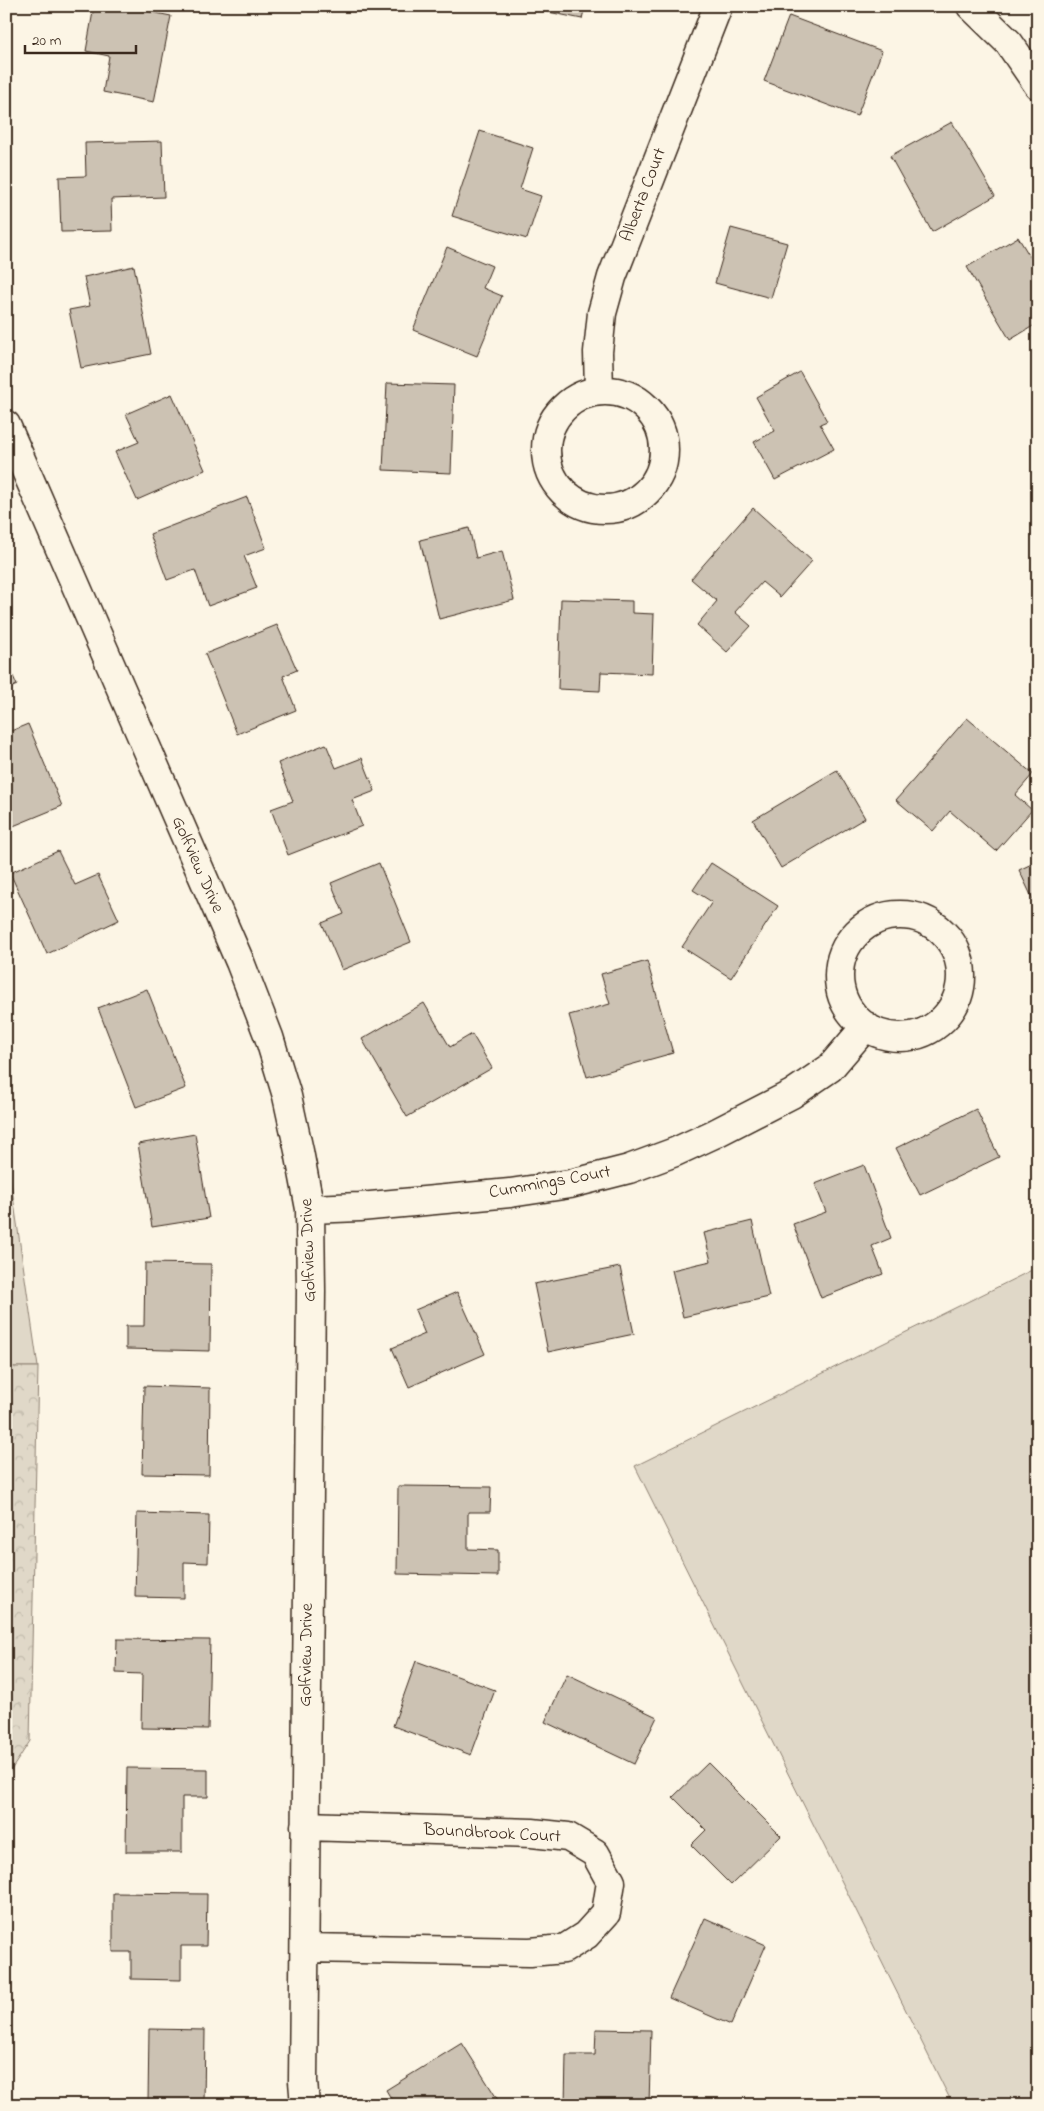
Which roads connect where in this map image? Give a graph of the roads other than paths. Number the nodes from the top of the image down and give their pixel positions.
1 (718, 6) edge
2 (971, 6) edge
3 (1038, 85) edge
4 (599, 391) junction
5 (6, 425) edge
6 (866, 1026) junction
7 (310, 1209) junction
8 (304, 1826) junction
9 (305, 1948) junction
10 (305, 2105) edge

1 - 4 street, Alberta Court
2 - 3 street
4 - 4 street
5 - 7 street, Golfview Drive
6 - 6 street
6 - 7 street, Cummings Court
7 - 8 street, Golfview Drive
8 - 9 street, Golfview Drive
8 - 9 street, Boundbrook Court
9 - 10 street, Golfview Drive

